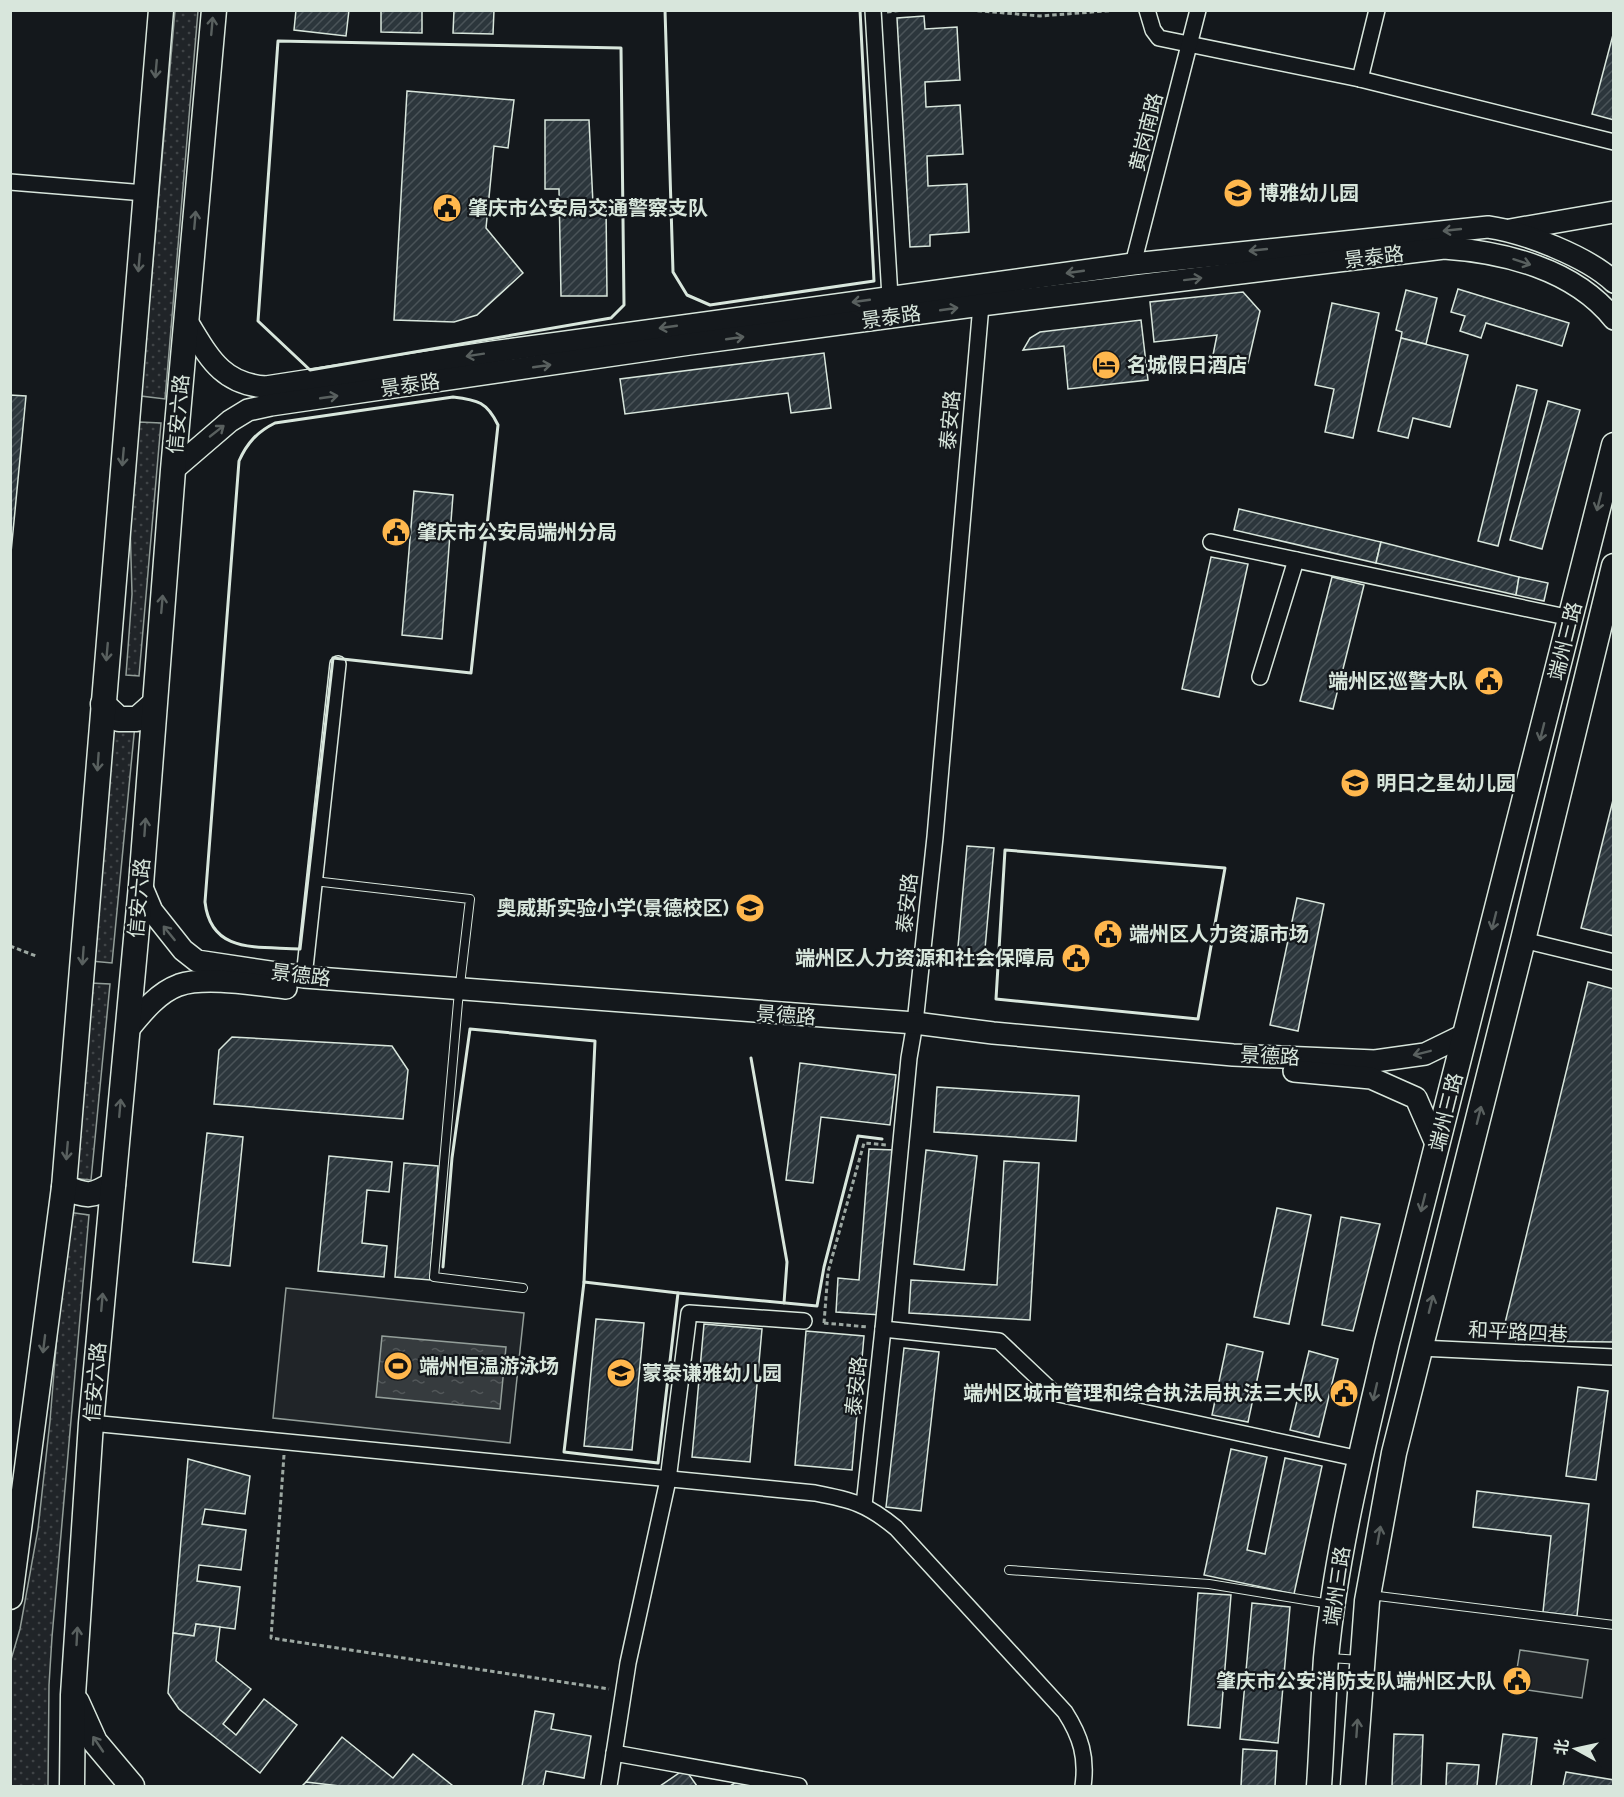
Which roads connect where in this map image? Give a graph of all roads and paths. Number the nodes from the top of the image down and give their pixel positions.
1 (160, 10) edge
2 (214, 10) edge
3 (873, 10) edge
4 (970, 10) edge
5 (1118, 10) edge
6 (1147, 10) edge
7 (1198, 10) edge
8 (1377, 10) edge
9 (1189, 44) junction
10 (1360, 79) junction
11 (1614, 142) edge
12 (10, 182) edge
13 (145, 193) junction
14 (1614, 212) edge
15 (1510, 230) junction
16 (1133, 264) junction
17 (1614, 282) edge
18 (982, 295) junction
19 (890, 297) junction
20 (1614, 319) edge
21 (186, 320) junction
22 (1614, 445) edge
23 (173, 470) junction
24 (1212, 542) dead end
25 (1296, 560) junction
26 (1614, 566) edge
27 (1571, 618) junction
28 (338, 664) dead end
29 (1260, 677) dead end
30 (1552, 691) junction
31 (1581, 697) junction
32 (103, 704) junction
33 (154, 704) junction
34 (314, 881) junction
35 (141, 885) junction
36 (1523, 940) junction
37 (10, 946) edge
38 (36, 956) dead end
39 (1614, 962) edge
40 (304, 977) junction
41 (459, 996) junction
42 (914, 1030) junction
43 (127, 1031) junction
44 (1466, 1034) junction
45 (901, 1146) junction
46 (1437, 1146) junction
47 (113, 1184) junction
48 (64, 1187) junction
49 (523, 1288) dead end
50 (804, 1321) joint
51 (824, 1323) junction
52 (883, 1329) junction
53 (1420, 1348) junction
54 (1614, 1357) edge
55 (91, 1423) junction
56 (285, 1442) junction
57 (1360, 1459) junction
58 (668, 1480) junction
59 (864, 1505) junction
60 (1009, 1570) dead end
61 (1369, 1595) junction
62 (10, 1597) edge
63 (1334, 1605) junction
64 (1614, 1625) edge
65 (1327, 1657) junction
66 (1361, 1660) junction
67 (624, 1691) junction
68 (73, 1695) junction
69 (614, 1753) junction
70 (72, 1786) edge
71 (132, 1786) edge
72 (609, 1786) edge
73 (799, 1786) edge
74 (1083, 1786) edge
75 (1319, 1786) edge
76 (1353, 1786) edge

1 -> 13 main road
21 -> 2 main road, 信安六路
3 - 19 street
4 - 5 path
6 - 9 street
7 - 9 street, 黄岗南路
8 - 10 street
9 - 10 street
9 - 16 street, 黄岗南路
10 - 11 street
12 - 13 street
13 -> 32 main road
14 - 15 street
15 -> 16 street
15 - 17 street
16 -> 18 street
18 - 19 street
18 -> 20 street, 景泰路
23 -> 18 street, 景泰路
18 - 42 street, 泰安路
19 -> 21 street
21 - 23 main road, 信安六路
22 -> 27 main road, 端州三路
33 -> 23 main road, 信安六路
24 - 25 street
25 - 27 street
25 - 29 street
26 - 31 main road, 端州三路
27 - 30 main road, 端州三路
28 - 34 street
30 - 31 main road
30 -> 44 main road, 端州三路
31 - 36 main road, 端州三路
32 - 33 main road
32 -> 48 main road
35 -> 33 main road, 信安六路
34 - 40 street
34 - 41 lane
40 -> 35 street, 景德路
35 - 43 main road, 信安六路
36 - 39 street
53 -> 36 main road, 端州三路
37 - 38 path
40 - 41 street, 景德路
41 - 42 street, 景德路
41 - 43 street, 景德路
41 - 49 lane
44 -> 42 street, 景德路
42 - 45 street, 泰安路
42 - 46 street, 景德路
47 -> 43 main road, 信安六路
44 - 46 main road, 端州三路
45 - 51 path
45 - 52 street, 泰安路
46 -> 57 main road, 端州三路
47 - 48 main road
55 -> 47 main road, 信安六路
48 -> 62 main road
50 - 51 path
50 - 58 street
51 - 52 path
52 - 57 street
52 - 59 street, 泰安路
53 - 54 street, 和平路四巷
61 -> 53 main road, 端州三路
55 - 56 street
68 -> 55 main road, 信安六路
56 - 58 street
56 - 67 path
57 - 63 main road, 端州三路
58 - 59 street
58 - 67 street
59 - 74 street
60 - 63 lane
61 - 64 lane
61 - 66 main road, 端州三路
63 - 65 main road, 端州三路
65 - 66 lane
65 - 75 main road, 端州三路
76 -> 66 main road, 端州三路
67 - 69 street
68 - 70 main road, 信安六路
71 -> 68 main road
69 - 72 street
69 - 73 street

